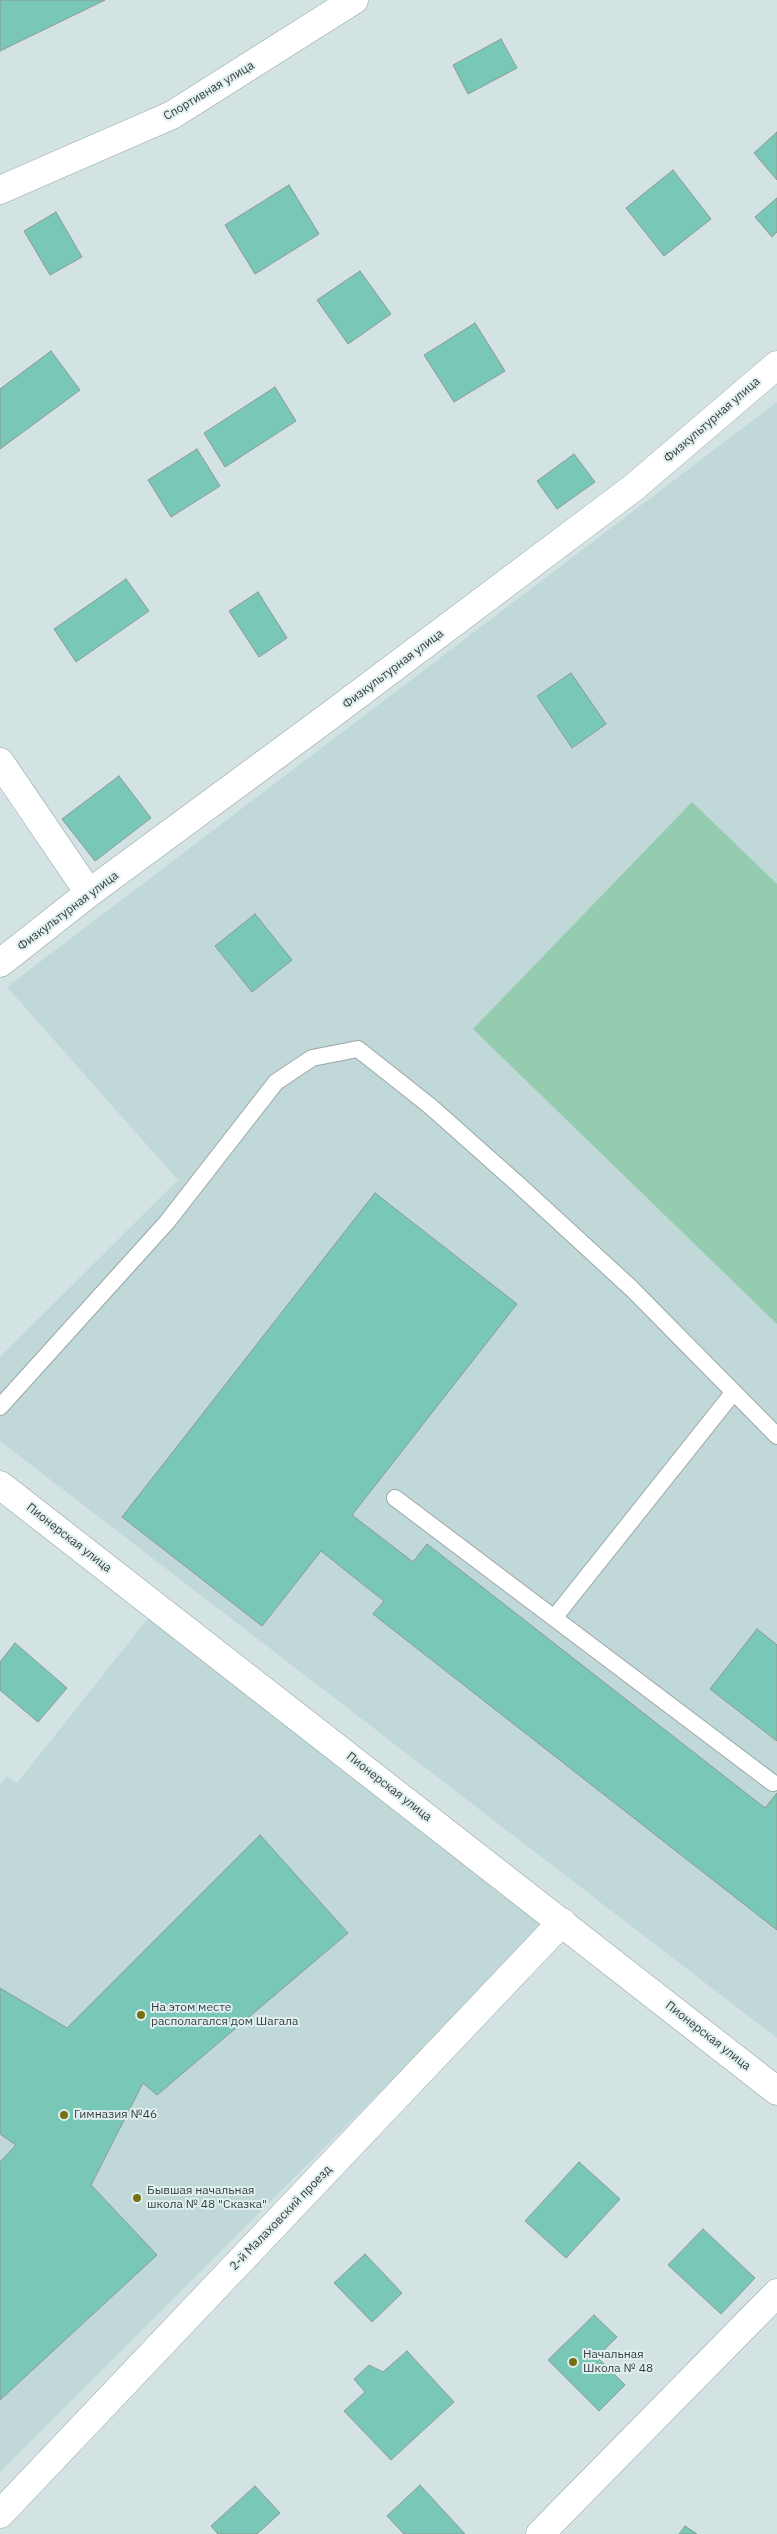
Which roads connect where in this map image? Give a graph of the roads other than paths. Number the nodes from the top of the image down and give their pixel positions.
1 (341, 4) edge
2 (0, 190) edge
3 (777, 365) edge
4 (0, 762) edge
5 (89, 893) junction
6 (0, 963) edge
7 (733, 1393) junction
8 (0, 1407) edge
9 (777, 1436) edge
10 (0, 1485) edge
11 (395, 1498) dead end
12 (554, 1618) junction
13 (773, 1783) dead end
14 (562, 1922) junction
15 (777, 2090) edge
16 (777, 2293) edge
17 (0, 2514) edge
18 (540, 2534) edge

1 - 2 street, Спортивная улица
3 - 5 street, Физкультурная улица
4 - 5 street
5 - 6 street, Физкультурная улица
7 - 8 lane
7 - 9 lane
7 - 12 lane
10 - 14 street, Пионерская улица
11 - 12 lane
12 - 13 lane
14 - 15 street, Пионерская улица
14 - 17 street, 2-й Малаховский проезд
16 - 18 street

